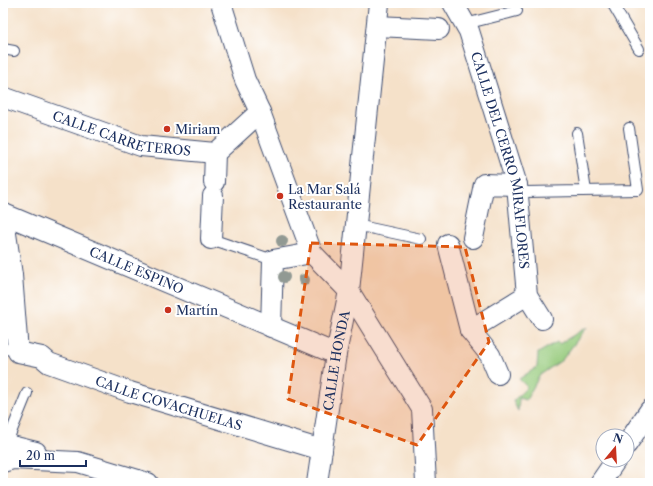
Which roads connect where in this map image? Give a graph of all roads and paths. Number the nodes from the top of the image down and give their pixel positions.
1 (221, 3) edge
2 (379, 3) edge
3 (453, 3) edge
4 (612, 3) edge
5 (517, 11) dead end
6 (465, 24) junction
7 (377, 26) junction
8 (438, 29) dead end
9 (3, 49) edge
10 (639, 49) dead end
11 (14, 51) dead end
12 (3, 97) edge
13 (260, 112) junction
14 (629, 128) dead end
15 (577, 133) dead end
16 (215, 153) junction
17 (518, 190) junction
18 (586, 191) junction
19 (4, 213) edge
20 (356, 225) junction
21 (473, 238) dead end
22 (210, 239) joint
23 (420, 239) dead end
24 (448, 244) dead end
25 (312, 253) junction
26 (273, 260) junction
27 (349, 291) junction
28 (527, 295) junction
29 (542, 319) dead end
30 (271, 327) junction
31 (470, 330) junction
32 (10, 350) edge
33 (336, 354) junction
34 (498, 374) dead end
35 (27, 393) dead end
36 (650, 410) edge
37 (635, 432) edge
38 (4, 450) edge
39 (322, 450) junction
40 (610, 468) edge
41 (148, 483) edge
42 (317, 483) edge
43 (426, 483) edge
44 (600, 483) edge

1 - 13 street
2 - 7 street, CALLE HONDA
3 - 6 street, CALLE DEL CERRO MIRAFLORES
4 - 10 lane
5 - 6 lane
6 - 17 street, CALLE DEL CERRO MIRAFLORES
7 - 8 street
7 - 20 street, CALLE HONDA
9 - 11 lane
12 - 16 street, CALLE CARRETEROS
13 - 16 street
13 - 25 street
14 - 18 lane
15 - 18 lane
16 - 22 street
17 - 18 lane
17 - 21 street
17 - 28 street, CALLE DEL CERRO MIRAFLORES
19 - 30 street, CALLE ESPINO
19 - 32 street
20 - 23 lane
20 - 27 street, CALLE HONDA
22 - 26 lane
24 - 31 street
25 - 26 street
25 - 27 street
26 - 30 street
27 - 33 street, CALLE HONDA
27 - 43 street
28 - 29 street, CALLE DEL CERRO MIRAFLORES
28 - 31 street
30 - 33 street, CALLE ESPINO
31 - 34 street
32 - 39 street, CALLE COVACHUELAS
33 - 39 street, CALLE HONDA
35 - 38 lane
36 - 37 street
38 - 41 street
39 - 42 street, CALLE HONDA
40 - 44 street

